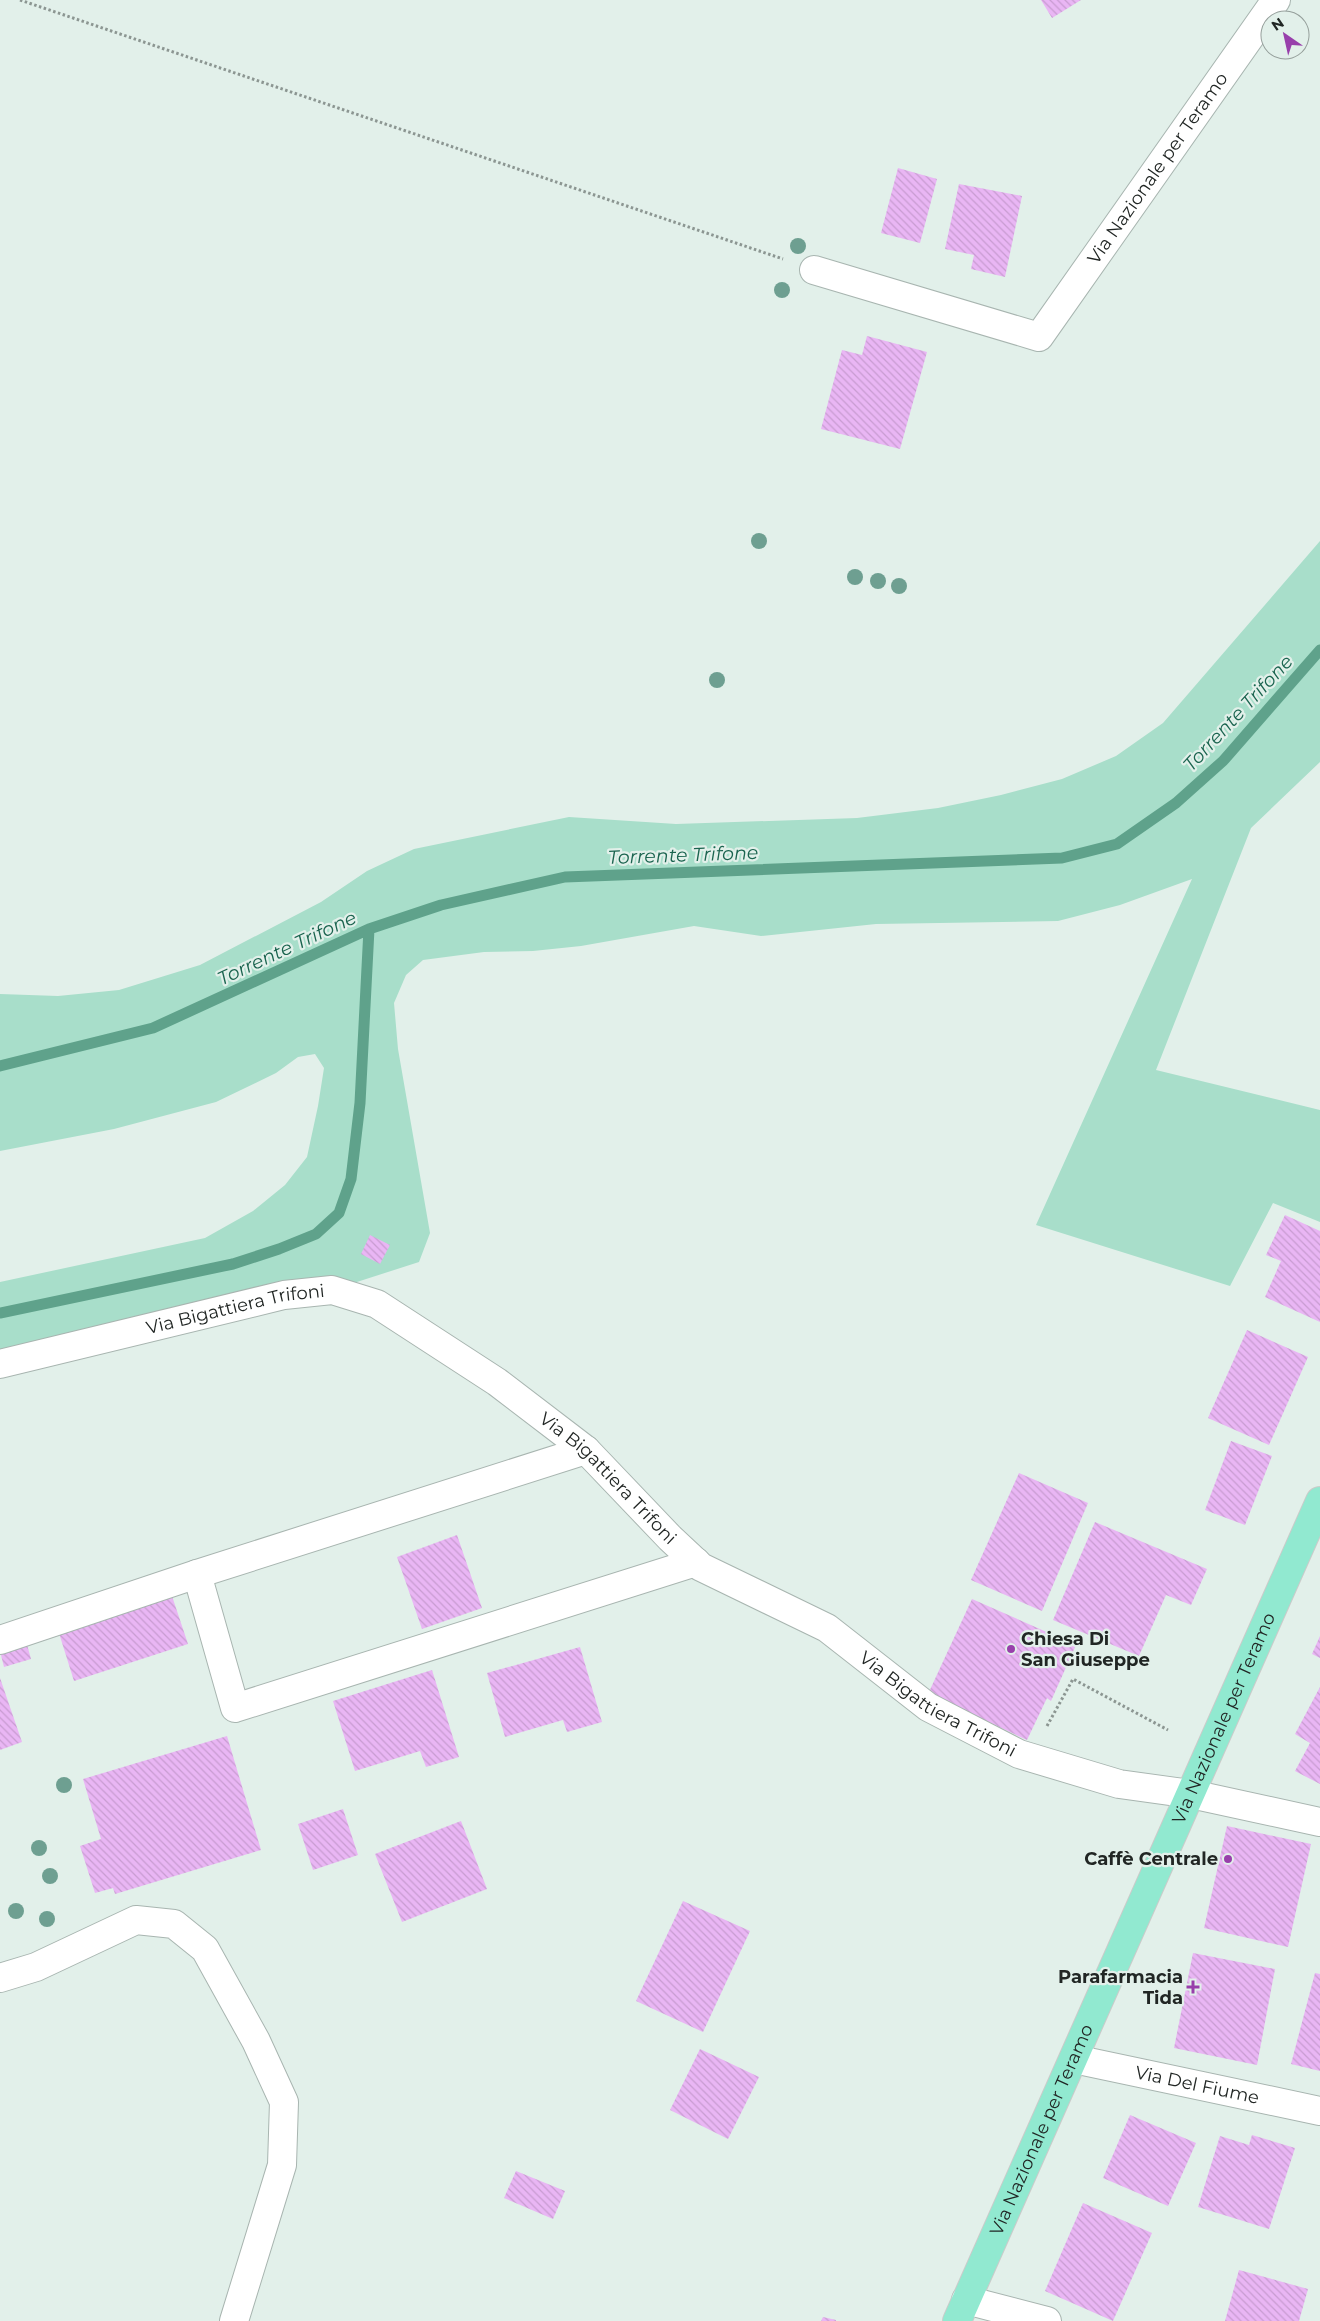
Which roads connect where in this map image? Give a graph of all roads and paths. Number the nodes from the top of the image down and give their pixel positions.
1 (20, 0) edge
2 (1276, 0) edge
3 (814, 270) joint
4 (0, 1364) edge
5 (586, 1450) junction
6 (1320, 1501) edge
7 (696, 1562) junction
8 (197, 1574) junction
9 (0, 1640) edge
10 (1168, 1730) dead end
11 (1044, 1731) dead end
12 (1191, 1794) junction
13 (1320, 1822) edge
14 (0, 1978) edge
15 (1074, 2059) junction
16 (1320, 2111) edge
17 (962, 2311) edge
18 (234, 2321) edge
19 (1047, 2321) edge

1 - 3 path
2 - 3 street, Via Nazionale per Teramo
4 - 5 street, Via Bigattiera Trifoni
5 - 7 street, Via Bigattiera Trifoni
5 - 8 street
6 - 12 main road, Via Nazionale per Teramo
7 - 8 street
7 - 12 street, Via Bigattiera Trifoni
8 - 9 street
10 - 11 path
12 - 13 street, Via Bigattiera Trifoni
12 - 15 main road, Via Nazionale per Teramo
14 - 18 street
15 - 16 street, Via Del Fiume
15 - 17 main road, Via Nazionale per Teramo
17 - 19 street

